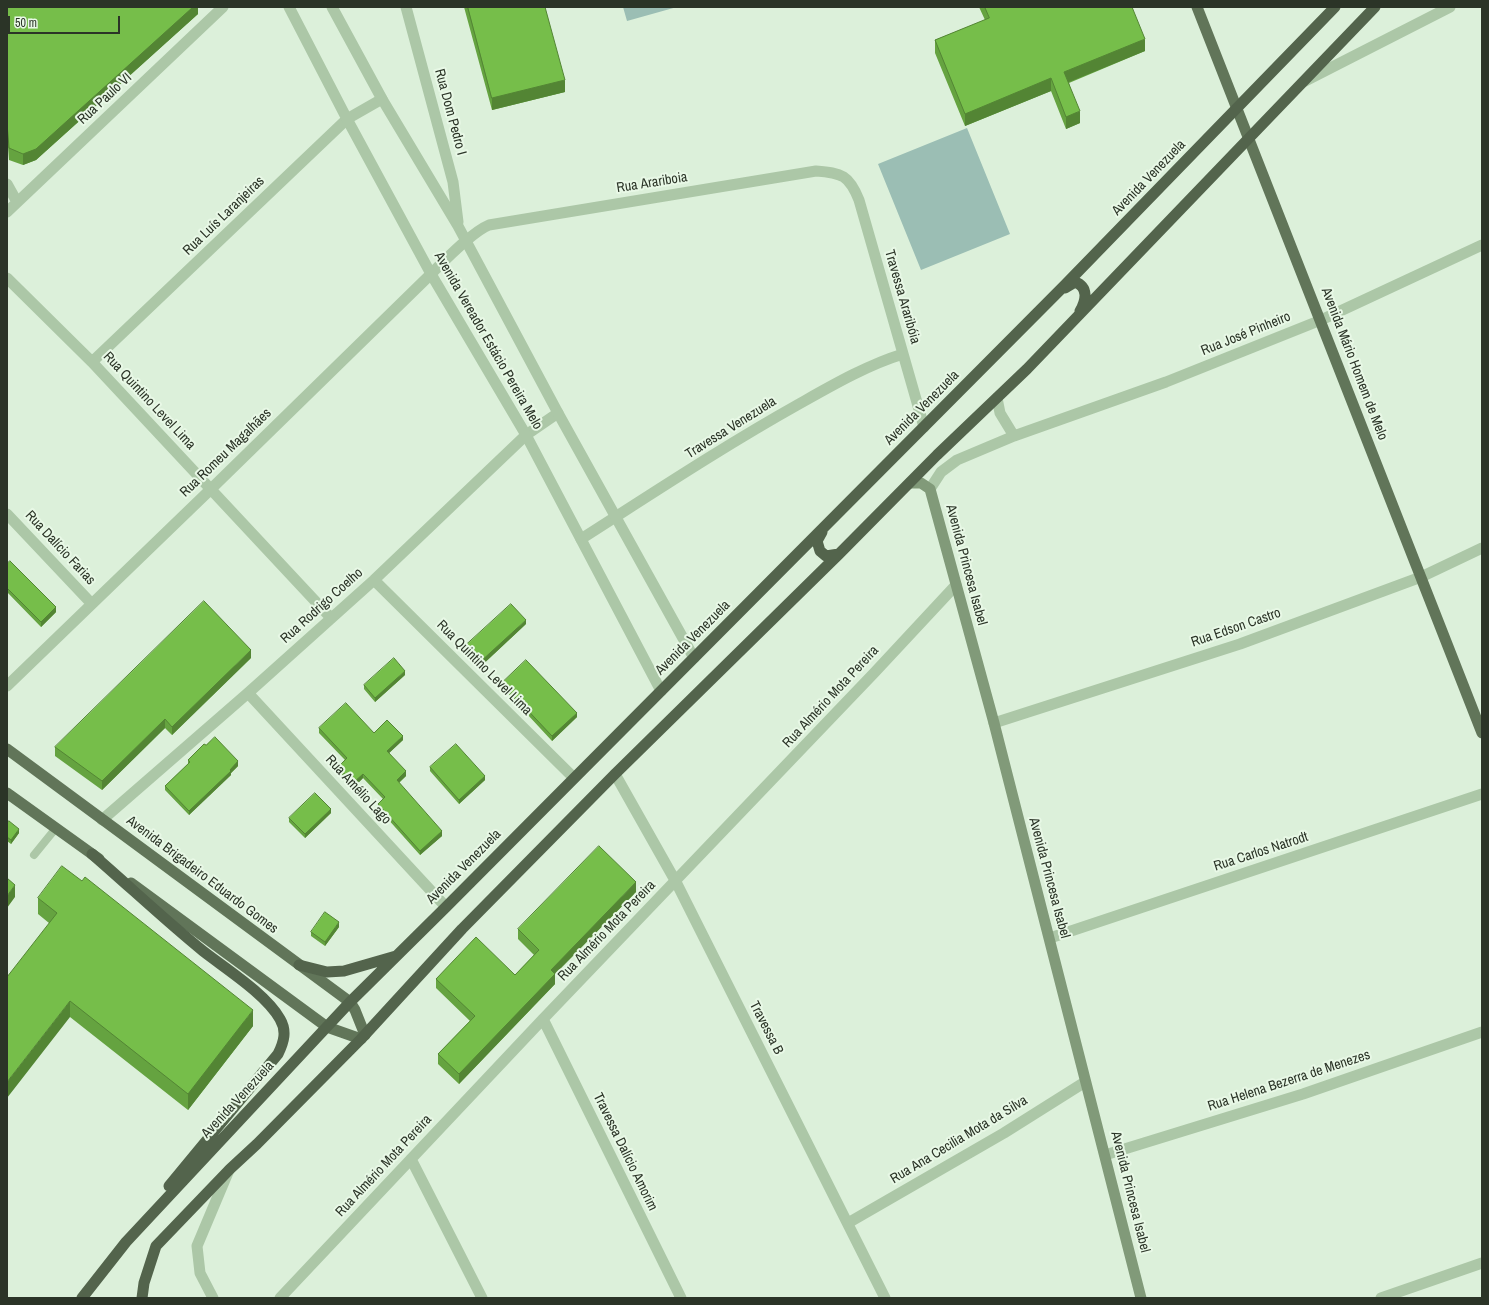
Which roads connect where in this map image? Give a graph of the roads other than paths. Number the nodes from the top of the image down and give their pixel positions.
1 (223, 7) edge
2 (289, 7) edge
3 (332, 7) edge
4 (406, 7) edge
5 (1197, 7) edge
6 (1335, 7) edge
7 (1375, 7) edge
8 (1443, 8) edge
9 (1301, 84) junction
10 (382, 99) junction
11 (1238, 109) junction
12 (347, 120) junction
13 (1249, 138) junction
14 (846, 178) joint
15 (7, 184) edge
16 (17, 202) junction
17 (7, 212) edge
18 (458, 226) junction
19 (467, 241) junction
20 (1482, 245) edge
21 (431, 274) junction
22 (7, 278) edge
23 (1056, 295) junction
24 (1076, 318) junction
25 (1321, 320) junction
26 (903, 354) junction
27 (92, 362) junction
28 (997, 398) junction
29 (558, 413) junction
30 (924, 428) junction
31 (526, 435) junction
32 (1014, 436) junction
33 (910, 483) junction
34 (211, 489) junction
35 (930, 489) junction
36 (7, 514) edge
37 (616, 516) junction
38 (825, 526) junction
39 (581, 539) junction
40 (1482, 548) edge
41 (839, 554) junction
42 (1421, 577) junction
43 (374, 580) junction
44 (956, 585) junction
45 (91, 603) junction
46 (331, 618) junction
47 (694, 658) junction
48 (7, 686) edge
49 (661, 691) junction
50 (248, 693) junction
51 (994, 723) junction
52 (1482, 732) edge
53 (7, 749) edge
54 (615, 774) junction
55 (574, 778) junction
56 (7, 793) edge
57 (1482, 794) edge
58 (102, 820) junction
59 (56, 828) junction
60 (92, 854) junction
61 (34, 855) dead end
62 (676, 882) junction
63 (446, 907) junction
64 (1050, 938) junction
65 (396, 956) junction
66 (298, 965) junction
67 (350, 1002) junction
68 (543, 1019) junction
69 (327, 1027) junction
70 (1482, 1032) edge
71 (363, 1037) junction
72 (1085, 1082) junction
73 (1105, 1155) junction
74 (411, 1159) junction
75 (230, 1169) junction
76 (848, 1223) junction
77 (126, 1242) junction
78 (1482, 1263) edge
79 (82, 1298) edge
80 (142, 1298) edge
81 (213, 1298) edge
82 (280, 1298) edge
83 (482, 1298) edge
84 (681, 1298) edge
85 (885, 1298) edge
86 (1141, 1298) edge
87 (1381, 1298) edge

1 - 16 street, Rua Paulo VI
2 - 12 street, Avenida Vereador Estácio Pereira Melo
3 - 10 street, Avenida Vereador Estácio Pereira Melo
4 - 18 street, Rua Dom Pedro I
5 - 11 main road, Avenida Mário Homem de Melo
6 - 11 highway, Avenida Venezuela
7 - 9 highway
8 - 9 street
9 - 13 highway
10 - 12 street, Rua Luís Laranjeiras
10 - 18 street, Avenida Vereador Estácio Pereira Melo
11 - 13 main road, Avenida Mário Homem de Melo
11 - 23 highway, Avenida Venezuela
12 - 21 street, Avenida Vereador Estácio Pereira Melo
12 - 27 street, Rua Luís Laranjeiras
13 - 24 highway
13 - 25 main road, Avenida Mário Homem de Melo
14 - 19 street, Rua Arariboia
14 - 26 street, Travessa Araribóia
15 - 16 street
16 - 17 street, Rua Paulo VI
18 - 19 street, Avenida Vereador Estácio Pereira Melo
19 - 21 street, Rua Romeu Magalhães
19 - 29 street, Avenida Vereador Estácio Pereira Melo
20 - 25 street, Rua José Pinheiro
21 - 31 street, Avenida Vereador Estácio Pereira Melo
21 - 34 street, Rua Romeu Magalhães
22 - 27 street, Rua Quintino Level Lima
23 - 24 highway
23 - 30 highway, Avenida Venezuela
24 - 28 highway
25 - 32 street, Rua José Pinheiro
25 - 42 main road, Avenida Mário Homem de Melo
26 - 30 street, Travessa Araribóia
26 - 37 street, Travessa Venezuela
27 - 34 street, Rua Quintino Level Lima
28 - 32 street
28 - 33 highway
29 - 31 street, Rua Rodrigo Coelho
29 - 37 street, Avenida Vereador Estácio Pereira Melo
30 - 38 highway, Avenida Venezuela
31 - 39 street, Avenida Vereador Estácio Pereira Melo
31 - 43 street, Rua Rodrigo Coelho
32 - 35 street, Rua José Pinheiro
33 - 35 main road
33 - 41 highway
34 - 45 street, Rua Romeu Magalhães
34 - 46 street, Rua Quintino Level Lima
35 - 44 main road, Avenida Princesa Isabel
36 - 45 street, Rua Dalício Farias
37 - 39 street, Travessa Venezuela
37 - 47 street, Avenida Vereador Estácio Pereira Melo
38 - 41 highway
38 - 47 highway, Avenida Venezuela
39 - 49 street, Avenida Vereador Estácio Pereira Melo
40 - 42 street, Rua Edson Castro
41 - 54 highway
42 - 51 street, Rua Edson Castro
42 - 52 main road, Avenida Mário Homem de Melo
43 - 46 street, Rua Rodrigo Coelho
43 - 55 street, Rua Quintino Level Lima
44 - 51 main road, Avenida Princesa Isabel
44 - 62 street, Rua Almério Mota Pereira
45 - 48 street, Rua Romeu Magalhães
46 - 50 street, Rua Rodrigo Coelho
47 - 49 highway, Avenida Venezuela
49 - 55 highway, Avenida Venezuela
50 - 58 street, Rua Rodrigo Coelho
50 - 63 street, Rua Amélio Lago
51 - 64 main road, Avenida Princesa Isabel
53 - 58 main road, Avenida Brigadeiro Eduardo Gomes
54 - 62 street, Travessa B
54 - 71 highway
55 - 63 highway, Avenida Venezuela
56 - 59 main road
57 - 64 street, Rua Carlos Natrodt
58 - 66 main road, Avenida Brigadeiro Eduardo Gomes
59 - 60 main road
59 - 61 lane
60 - 69 main road
60 - 77 highway
62 - 68 street, Rua Almério Mota Pereira
62 - 76 street, Travessa B
63 - 65 highway, Avenida Venezuela
64 - 72 main road, Avenida Princesa Isabel
65 - 66 highway
65 - 67 highway, Avenida Venezuela
66 - 67 main road, Avenida Brigadeiro Eduardo Gomes
67 - 69 highway, Avenida Venezuela
67 - 71 main road, Avenida Brigadeiro Eduardo Gomes
68 - 74 street, Rua Almério Mota Pereira
68 - 84 street, Travessa Dalício Amorim
69 - 71 main road
69 - 77 highway, Avenida Venezuela
70 - 73 street, Rua Helena Bezerra de Menezes
71 - 75 highway
72 - 73 main road, Avenida Princesa Isabel
72 - 76 street, Rua Ana Cecilia Mota da Silva
73 - 86 main road, Avenida Princesa Isabel
74 - 82 street, Rua Almério Mota Pereira
74 - 83 street
75 - 80 highway
75 - 81 street
76 - 85 street, Travessa B
77 - 79 highway, Avenida Venezuela
78 - 87 street

